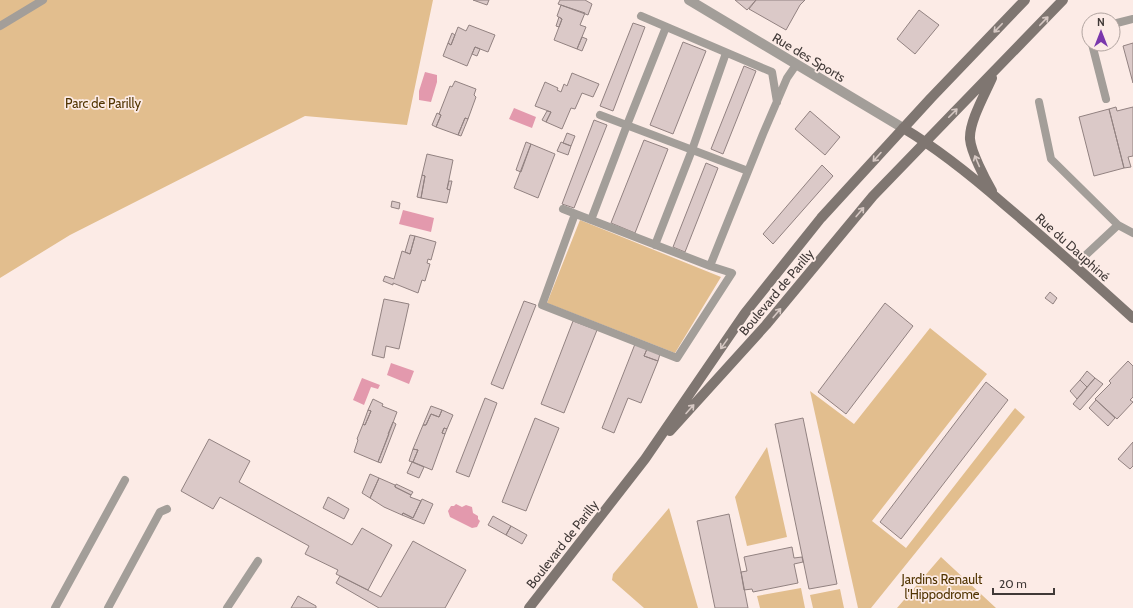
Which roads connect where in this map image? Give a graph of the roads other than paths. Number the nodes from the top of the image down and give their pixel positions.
1 (43, 0) edge
2 (689, 0) edge
3 (1025, 0) edge
4 (1063, 0) edge
5 (641, 16) dead end
6 (1133, 19) edge
7 (1121, 22) edge
8 (0, 26) edge
9 (666, 27) junction
10 (1094, 52) edge
11 (726, 53) junction
12 (796, 64) junction
13 (996, 71) junction
14 (1106, 99) dead end
15 (777, 102) junction
16 (1040, 102) dead end
17 (600, 115) dead end
18 (627, 125) junction
19 (903, 128) junction
20 (917, 136) joint
21 (926, 142) junction
22 (692, 150) junction
23 (748, 171) junction
24 (995, 196) junction
25 (563, 209) dead end
26 (575, 214) junction
27 (591, 220) junction
28 (1118, 225) junction
29 (1133, 233) edge
30 (655, 245) junction
31 (710, 266) junction
32 (1074, 266) junction
33 (1133, 318) edge
34 (645, 459) junction
35 (125, 480) dead end
36 (167, 509) dead end
37 (258, 561) dead end
38 (55, 608) edge
39 (108, 608) edge
40 (228, 608) edge
41 (529, 608) edge

1 - 8 lane
2 - 12 street, Rue des Sports
3 -> 19 main road, Boulevard de Parilly
13 -> 4 main road, Boulevard de Parilly
5 - 9 lane
6 - 7 lane
9 - 11 lane
9 - 18 lane
10 - 14 lane
11 - 15 lane
11 - 22 lane
12 - 15 lane
12 - 19 street, Rue des Sports
21 -> 13 main road, Boulevard de Parilly
24 -> 13 main road, Rue du Dauphiné
15 - 23 lane
16 - 28 lane
17 - 18 lane
18 - 22 lane
18 - 27 lane
19 - 20 main road, Rue des Sports
19 -> 34 main road, Boulevard de Parilly
20 - 21 main road, Rue du Dauphiné
21 - 24 main road, Rue du Dauphiné
34 -> 21 main road, Boulevard de Parilly
22 - 23 lane
22 - 30 lane
23 - 31 lane
24 - 32 main road, Rue du Dauphiné
25 - 26 lane
26 - 27 lane
26 - 31 lane
27 - 30 lane
28 - 29 lane
28 - 32 lane
30 - 31 lane
32 - 33 main road, Rue du Dauphiné
34 - 41 main road, Boulevard de Parilly
35 - 38 lane
36 - 39 lane
37 - 40 lane

